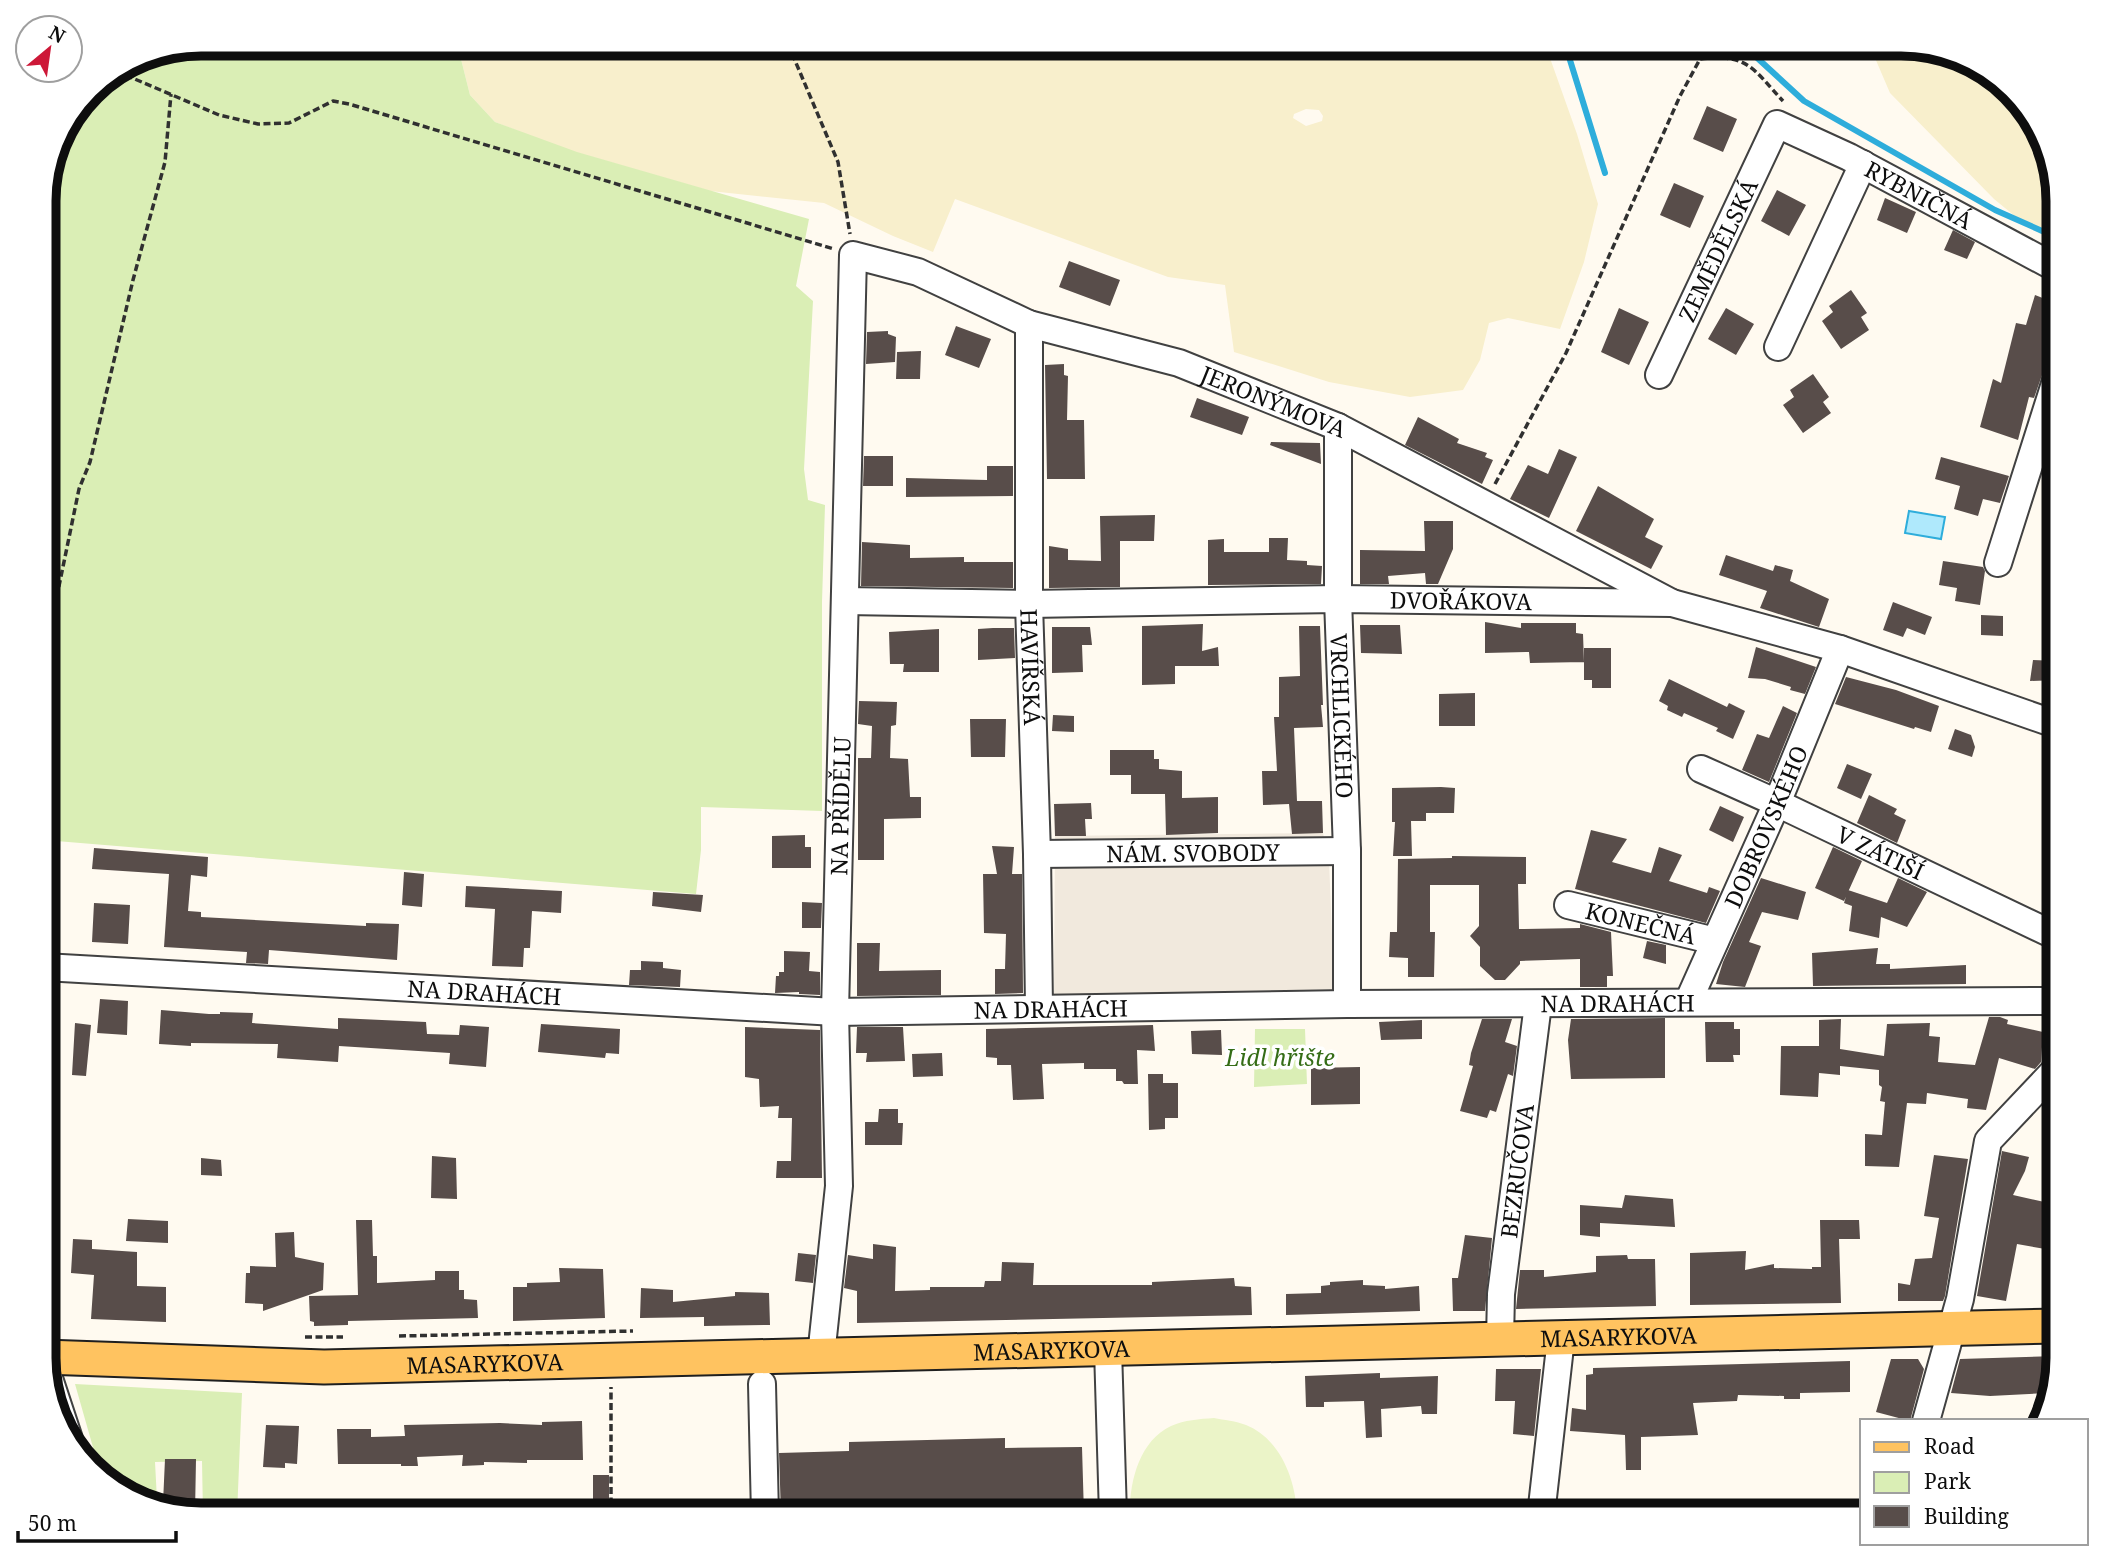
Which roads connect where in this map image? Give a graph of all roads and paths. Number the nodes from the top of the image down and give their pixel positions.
1 (793, 56) edge
2 (128, 76) edge
3 (171, 94) junction
4 (1784, 116) junction
5 (1863, 164) junction
6 (853, 255) junction
7 (2046, 263) edge
8 (1028, 324) junction
9 (1778, 347) dead end
10 (1659, 375) dead end
11 (2046, 412) edge
12 (1338, 427) junction
13 (1483, 504) junction
14 (1998, 563) dead end
15 (1338, 599) junction
16 (56, 601) edge
17 (845, 601) junction
18 (1672, 603) junction
19 (1029, 604) junction
20 (1840, 649) junction
21 (2046, 720) edge
22 (1701, 769) dead end
23 (1777, 803) junction
24 (1347, 851) junction
25 (1037, 855) junction
26 (1568, 905) dead end
27 (2046, 931) edge
28 (1715, 941) junction
29 (56, 968) edge
30 (2046, 1001) edge
31 (1688, 1002) junction
32 (1347, 1004) junction
33 (1538, 1004) junction
34 (1039, 1008) junction
35 (835, 1012) junction
36 (2046, 1080) edge
37 (2046, 1326) edge
38 (1950, 1329) junction
39 (1561, 1338) junction
40 (1500, 1339) junction
41 (1108, 1349) junction
42 (821, 1356) junction
43 (56, 1357) edge
44 (612, 1360) junction
45 (762, 1384) dead end
46 (1927, 1419) edge
47 (611, 1503) edge
48 (765, 1503) edge
49 (1113, 1503) edge
50 (1542, 1503) edge

1 - 6 path
2 - 3 path
3 - 6 path
3 - 16 path
4 - 5 street, RYBNIČNÁ
4 - 10 street, ZEMĚDĚLSKÁ
4 - 13 path
5 - 7 street, RYBNIČNÁ
5 - 9 street
6 - 8 street, JERONÝMOVA
6 - 17 street, NA PŘÍDĚLU
8 - 12 street, JERONÝMOVA
8 - 19 street, HAVÍŘSKÁ
11 - 14 street
12 - 13 street, JERONÝMOVA
12 - 15 street, VRCHLICKÉHO
13 - 18 street, JERONÝMOVA
15 - 18 street, DVOŘÁKOVA
15 - 19 street, DVOŘÁKOVA
15 - 24 street, VRCHLICKÉHO
17 - 19 street, DVOŘÁKOVA
17 - 35 street, NA PŘÍDĚLU
18 - 20 street, DVOŘÁKOVA
19 - 25 street, HAVÍŘSKÁ
20 - 21 street, DVOŘÁKOVA
20 - 23 street, DOBROVSKÉHO
22 - 23 street, V ZÁTIŠÍ
23 - 27 street, V ZÁTIŠÍ
23 - 28 street, DOBROVSKÉHO
24 - 25 street, NÁM. SVOBODY
24 - 32 street, VRCHLICKÉHO
25 - 34 street, HAVÍŘSKÁ
26 - 28 street, KONEČNÁ
28 - 31 street, DOBROVSKÉHO
29 - 35 street, NA DRAHÁCH
30 - 31 street, NA DRAHÁCH
31 - 33 street, NA DRAHÁCH
32 - 33 street, NA DRAHÁCH
32 - 34 street, NA DRAHÁCH
33 - 40 street, BEZRUČOVA
34 - 35 street, NA DRAHÁCH
35 - 42 street, NA PŘÍDĚLU
36 - 38 street
37 - 38 main road, MASARYKOVA
38 - 39 main road, MASARYKOVA
38 - 46 street
39 - 40 main road, MASARYKOVA
39 - 50 street
40 - 41 main road, MASARYKOVA
41 - 42 main road, MASARYKOVA
41 - 49 street
42 - 44 main road, MASARYKOVA
43 - 44 main road, MASARYKOVA
44 - 47 path
45 - 48 street

